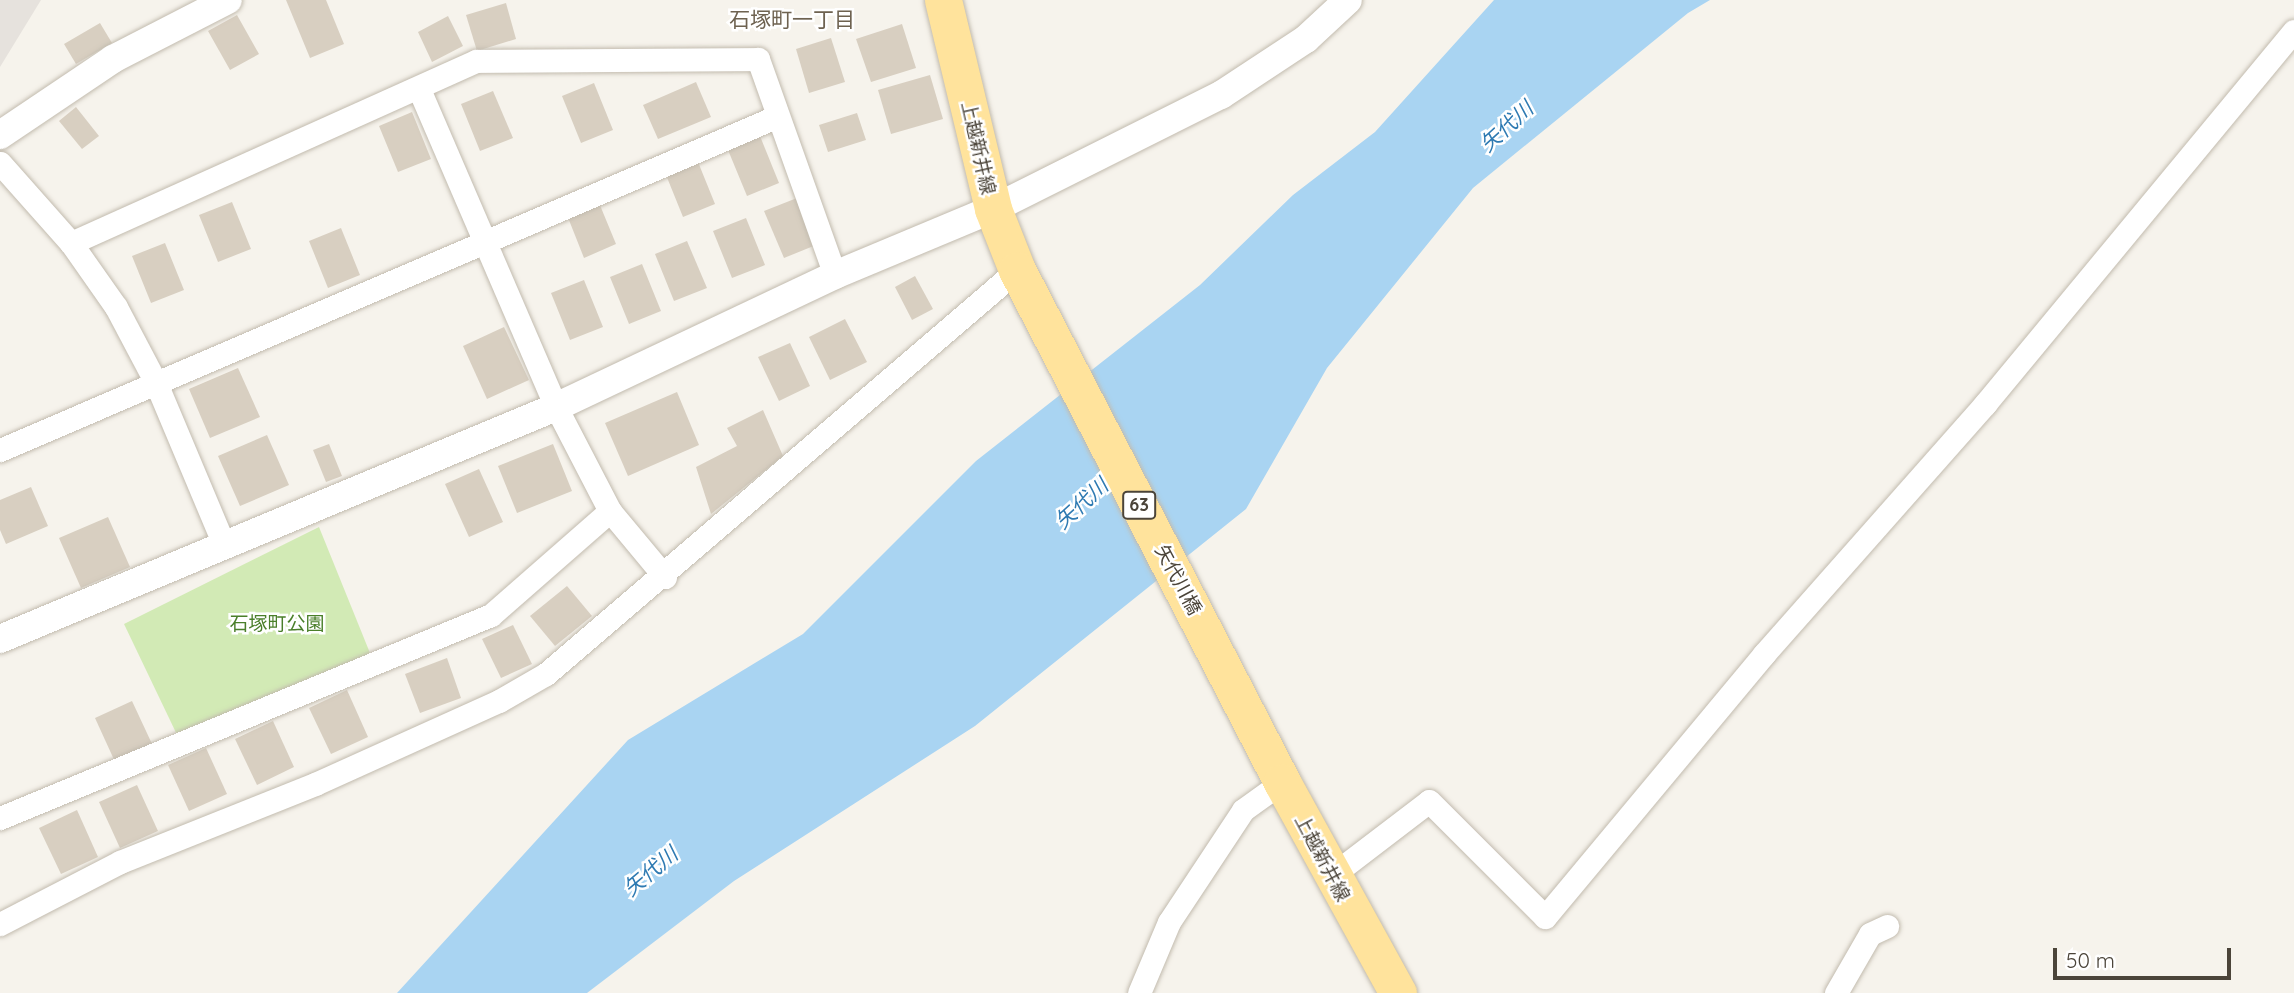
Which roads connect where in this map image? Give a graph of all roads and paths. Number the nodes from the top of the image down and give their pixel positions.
1 (228, 0) edge
2 (943, 0) edge
3 (1348, 0) edge
4 (2294, 31) edge
5 (419, 89) junction
6 (776, 117) junction
7 (0, 135) edge
8 (0, 163) edge
9 (993, 209) junction
10 (71, 243) junction
11 (484, 243) junction
12 (835, 275) junction
13 (1022, 280) junction
14 (156, 383) junction
15 (556, 407) junction
16 (0, 450) edge
17 (610, 511) junction
18 (223, 545) junction
19 (665, 576) junction
20 (2, 631) edge
21 (1251, 720) joint
22 (1282, 782) junction
23 (0, 818) edge
24 (1331, 876) junction
25 (0, 924) edge
26 (1887, 926) dead end
27 (1146, 990) edge
28 (1398, 993) edge
29 (1836, 993) edge

1 - 7 street
2 - 9 main road, 上越新井線 / 63
3 - 9 street
4 - 24 street
5 - 6 street
5 - 10 street
5 - 11 street
6 - 11 street
6 - 12 street
8 - 10 street
9 - 12 street
9 - 13 main road, 上越新井線 / 63
10 - 14 street
11 - 14 street
11 - 15 street
12 - 15 street
13 - 19 street
13 - 21 main road, 矢代川橋 / 63
14 - 16 street
14 - 18 street
15 - 17 street
15 - 18 street
17 - 19 street
17 - 23 street
18 - 20 street
19 - 25 street
21 - 22 main road, 上越新井線 / 63
22 - 24 main road, 上越新井線 / 63
22 - 27 street
24 - 28 main road, 上越新井線 / 63
26 - 29 street

